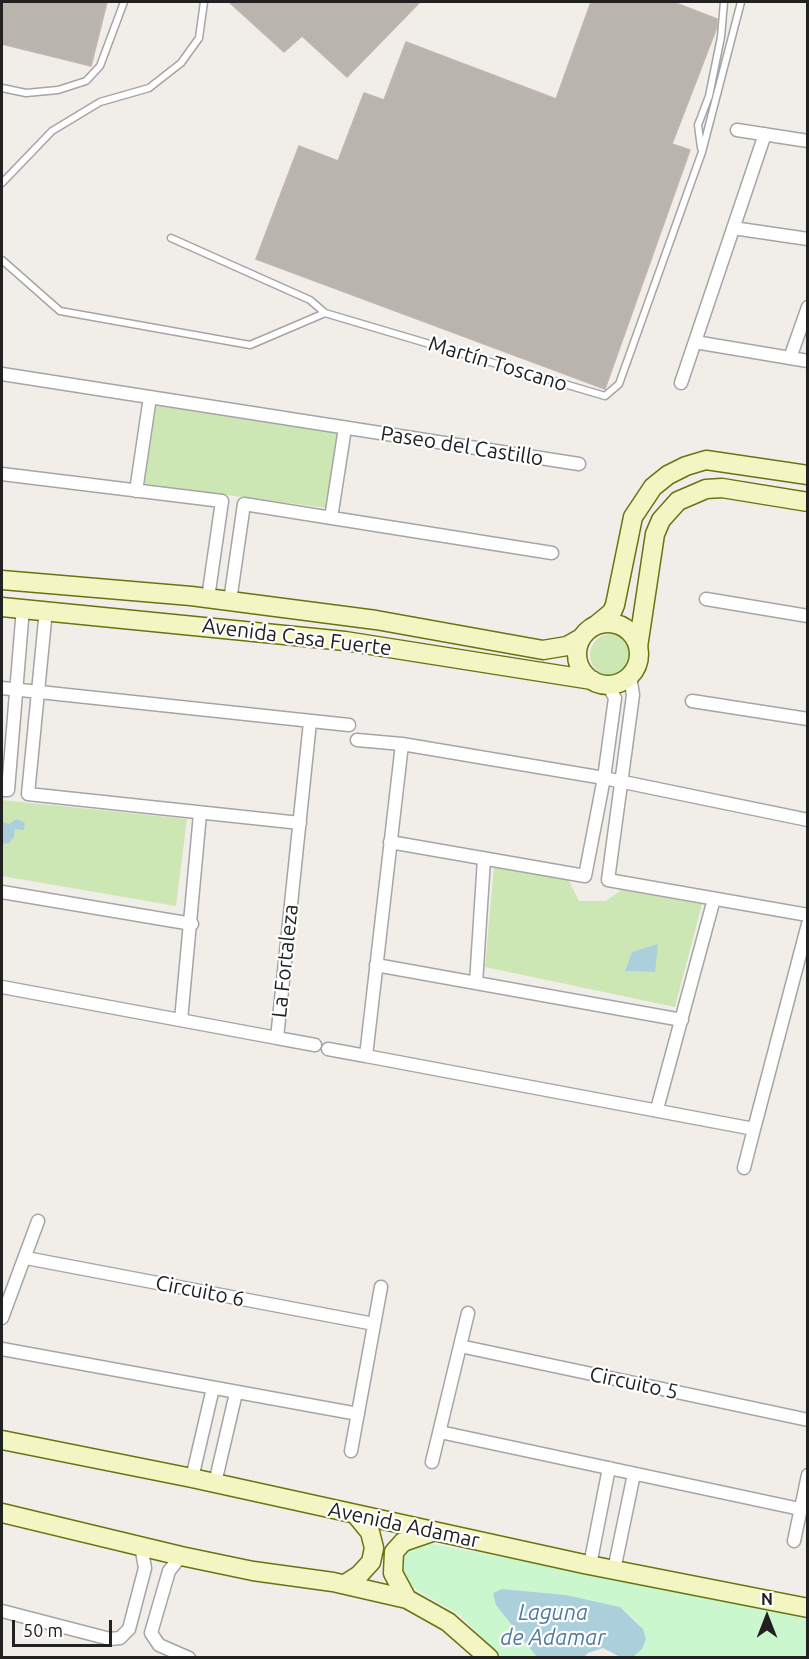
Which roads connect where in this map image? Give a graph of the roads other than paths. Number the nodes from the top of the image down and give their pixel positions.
1 (124, 2) edge
2 (204, 2) edge
3 (723, 2) edge
4 (741, 2) edge
5 (2, 88) edge
6 (737, 130) dead end
7 (765, 134) junction
8 (807, 141) edge
9 (702, 152) junction
10 (2, 183) edge
11 (733, 228) junction
12 (171, 238) dead end
13 (807, 239) edge
14 (2, 260) edge
15 (807, 307) edge
16 (325, 313) junction
17 (695, 342) junction
18 (790, 358) junction
19 (807, 361) edge
20 (2, 374) edge
21 (681, 383) dead end
22 (150, 397) junction
23 (345, 428) junction
24 (579, 464) dead end
25 (2, 474) edge
26 (807, 475) edge
27 (136, 491) junction
28 (807, 502) edge
29 (331, 518) junction
30 (552, 553) dead end
31 (2, 580) edge
32 (208, 598) junction
33 (706, 599) dead end
34 (230, 601) junction
35 (2, 607) edge
36 (23, 608) junction
37 (46, 610) junction
38 (807, 616) edge
39 (588, 632) junction
40 (638, 647) junction
41 (630, 675) junction
42 (600, 683) junction
43 (8, 689) edge
44 (38, 692) junction
45 (692, 701) dead end
46 (807, 719) edge
47 (310, 722) junction
48 (349, 726) dead end
49 (357, 740) dead end
50 (402, 744) junction
51 (604, 778) junction
52 (622, 783) junction
53 (5, 790) edge
54 (200, 814) junction
55 (807, 819) edge
56 (300, 823) junction
57 (390, 842) junction
58 (484, 859) junction
59 (2, 892) edge
60 (714, 899) junction
61 (807, 915) edge
62 (192, 924) junction
63 (807, 924) edge
64 (376, 965) junction
65 (476, 983) junction
66 (2, 987) edge
67 (181, 1020) junction
68 (682, 1020) junction
69 (277, 1038) junction
70 (315, 1045) dead end
71 (328, 1049) dead end
72 (366, 1056) junction
73 (657, 1109) junction
74 (754, 1129) junction
75 (744, 1168) dead end
76 (38, 1221) dead end
77 (26, 1258) junction
78 (381, 1287) dead end
79 (468, 1314) dead end
80 (2, 1318) edge
81 (374, 1324) junction
82 (460, 1346) junction
83 (2, 1349) edge
84 (213, 1388) junction
85 (236, 1393) junction
86 (358, 1414) junction
87 (807, 1420) edge
88 (440, 1432) junction
89 (2, 1440) edge
90 (351, 1450) dead end
91 (432, 1462) dead end
92 (609, 1468) junction
93 (634, 1474) junction
94 (807, 1475) edge
95 (192, 1478) junction
96 (214, 1484) junction
97 (800, 1509) junction
98 (2, 1514) edge
99 (356, 1515) junction
100 (434, 1532) junction
101 (794, 1541) dead end
102 (141, 1546) junction
103 (181, 1556) junction
104 (590, 1566) junction
105 (614, 1570) junction
106 (345, 1584) junction
107 (407, 1599) junction
108 (807, 1608) edge
109 (2, 1611) edge
110 (488, 1657) edge
111 (189, 1658) edge

1 - 5 lane
2 - 10 lane
3 - 9 lane
4 - 9 lane, Martín Toscano
6 - 7 street
7 - 8 street
7 - 11 street
9 - 16 lane, Martín Toscano
11 - 13 street
11 - 17 street
12 - 16 lane
14 - 16 lane
15 - 18 street
17 - 18 street
17 - 21 street
18 - 19 street
20 - 22 street, Paseo del Castillo
22 - 23 street, Paseo del Castillo
22 - 27 street
23 - 24 street, Paseo del Castillo
23 - 29 street
25 - 27 street
26 - 39 street, Avenida Casa Fuerte
27 - 32 street
28 - 40 street
29 - 30 street
29 - 34 street
31 - 32 street, Avenida Casa Fuerte
32 - 34 street, Avenida Casa Fuerte
33 - 38 street
34 - 39 street, Avenida Casa Fuerte
35 - 36 street, Avenida Casa Fuerte
36 - 37 street, Avenida Casa Fuerte
36 - 43 street
37 - 42 street, Avenida Casa Fuerte
37 - 44 street
39 - 40 street
39 - 42 street
40 - 41 street
41 - 42 street
41 - 52 street
42 - 51 street
43 - 44 street
43 - 53 street
44 - 47 street
44 - 54 street
45 - 46 street
47 - 48 street
47 - 56 street, La Fortaleza
49 - 50 street
50 - 51 street
50 - 57 street
51 - 52 street
51 - 58 street
52 - 55 street
52 - 60 street
54 - 56 street
54 - 62 street
56 - 69 street, La Fortaleza
57 - 58 street
57 - 64 street
58 - 65 street
59 - 62 street
60 - 61 street
60 - 68 street
62 - 67 street
63 - 74 street
64 - 65 street
64 - 72 street
65 - 68 street
66 - 67 street, La Fortaleza
67 - 69 street, La Fortaleza
68 - 73 street
69 - 70 street
71 - 72 street
72 - 73 street
73 - 74 street
74 - 75 street
76 - 77 street
77 - 80 street
77 - 81 street, Circuito 6
78 - 81 street
79 - 82 street
81 - 86 street
82 - 87 street, Circuito 5
82 - 88 street
83 - 84 street
84 - 85 street
84 - 95 street
85 - 86 street
85 - 96 street
86 - 90 street
88 - 91 street
88 - 92 street
89 - 95 street, Avenida Adamar
92 - 93 street
92 - 104 street
93 - 97 street
93 - 105 street
94 - 97 street
95 - 96 street, Avenida Adamar
96 - 99 street, Avenida Adamar
97 - 101 street
98 - 102 street
99 - 100 street, Avenida Adamar
99 - 106 street
100 - 104 street, Avenida Adamar
100 - 107 street
102 - 103 street
102 - 109 street
103 - 106 street
103 - 111 street
104 - 105 street, Avenida Adamar
105 - 108 street, Avenida Adamar
106 - 107 street
107 - 110 street

